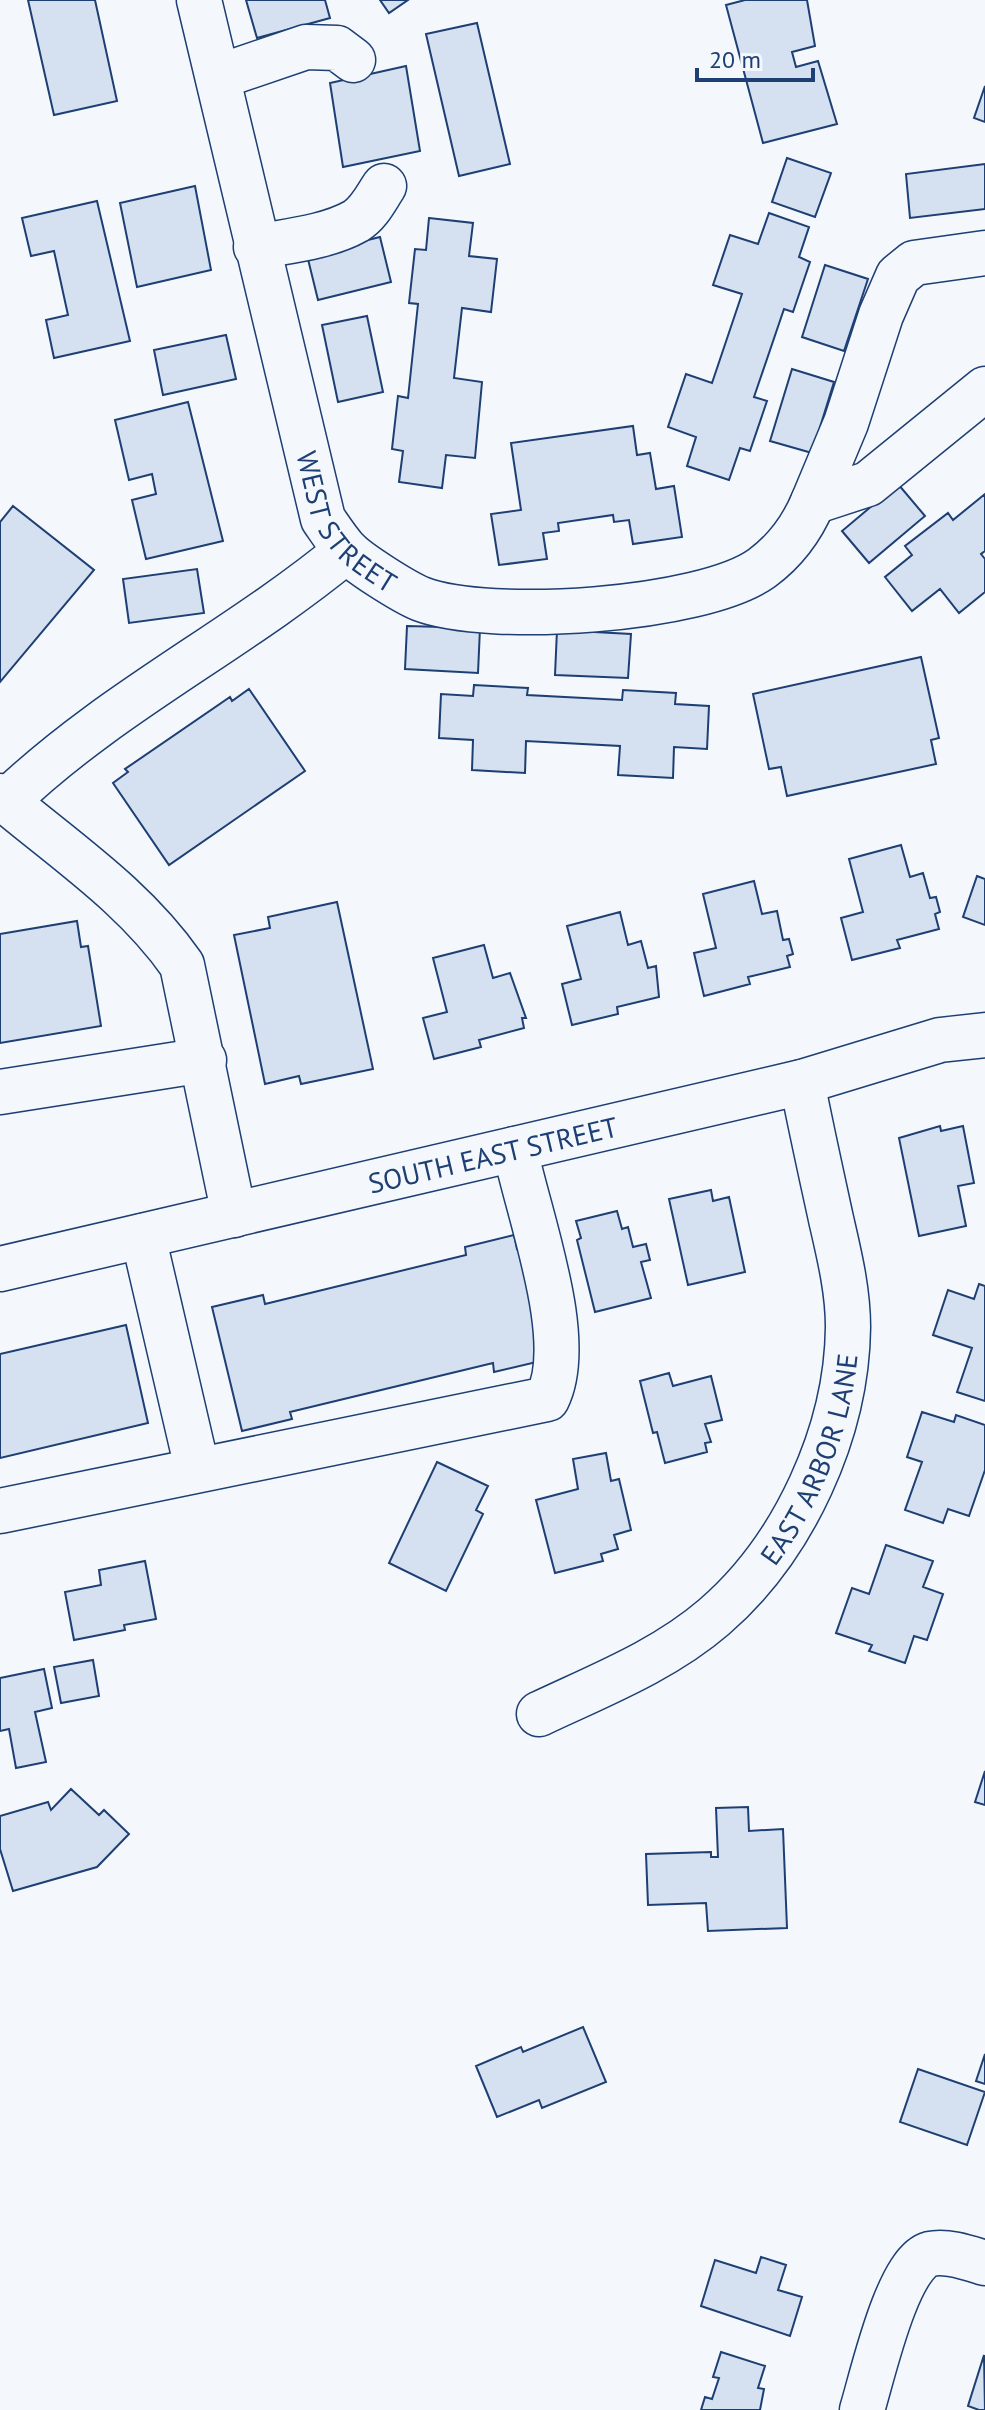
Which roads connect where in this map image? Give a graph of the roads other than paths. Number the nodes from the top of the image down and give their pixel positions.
1 (199, 0) edge
2 (353, 60) dead end
3 (218, 77) junction
4 (384, 186) dead end
5 (256, 247) junction
6 (985, 253) edge
7 (985, 389) edge
8 (813, 502) junction
9 (346, 551) junction
10 (3, 799) edge
11 (985, 1035) edge
12 (204, 1060) junction
13 (802, 1082) junction
14 (0, 1092) edge
15 (515, 1149) junction
16 (234, 1215) junction
17 (143, 1236) junction
18 (0, 1269) edge
19 (197, 1468) junction
20 (0, 1511) edge
21 (539, 1714) dead end
22 (985, 2263) edge
23 (862, 2410) edge

1 - 3 street, WEST STREET
2 - 3 street
3 - 5 street, WEST STREET
4 - 5 street
5 - 9 street, WEST STREET
6 - 8 street, WEST STREET
7 - 8 street
8 - 9 street, WEST STREET
9 - 10 street
10 - 12 street
11 - 13 street, SOUTH EAST STREET
12 - 14 street
12 - 16 street
13 - 15 street, SOUTH EAST STREET
13 - 21 street, EAST ARBOR LANE
15 - 16 street, SOUTH EAST STREET
15 - 19 street
16 - 17 street, SOUTH EAST STREET
17 - 18 street, SOUTH EAST STREET
17 - 19 street
19 - 20 street
22 - 23 street

